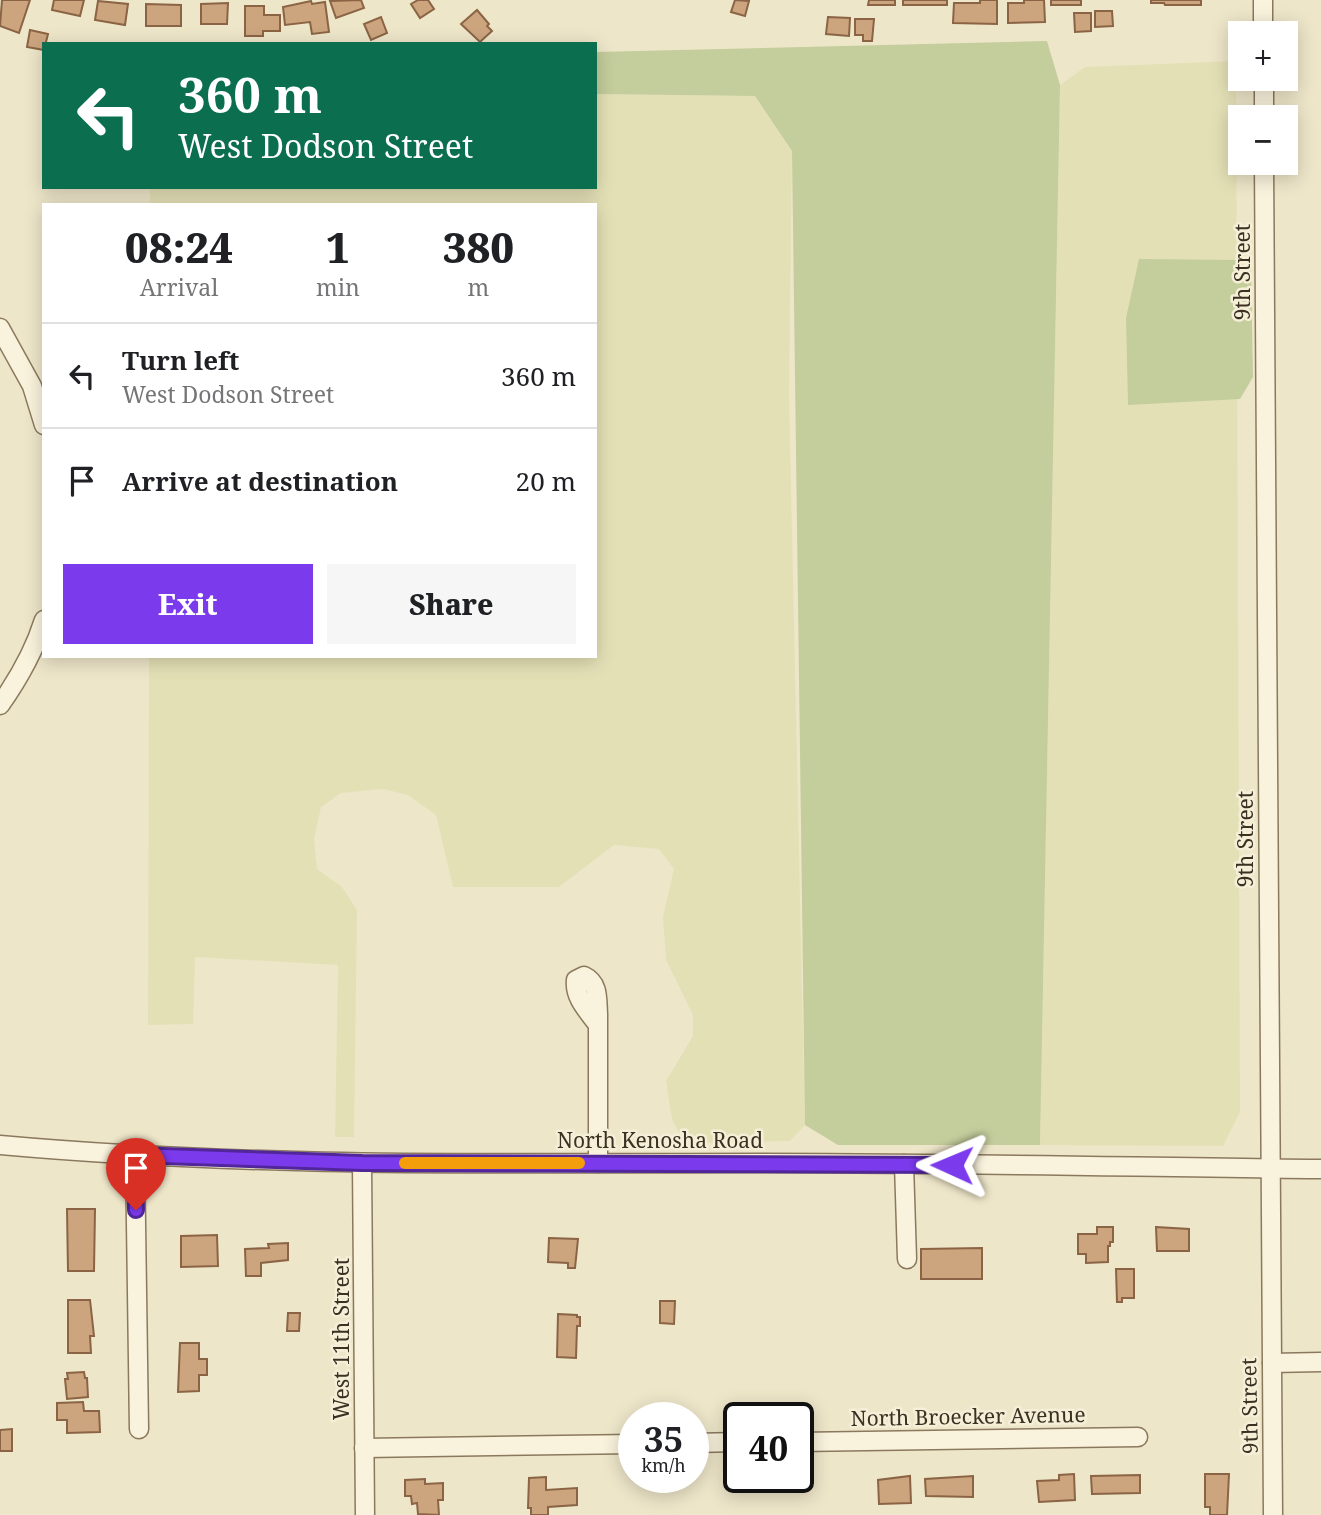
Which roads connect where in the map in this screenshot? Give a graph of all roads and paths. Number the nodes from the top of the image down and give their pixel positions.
1 (1263, 0) edge
2 (1263, 21) edge
3 (1264, 175) edge
4 (0, 328) edge
5 (42, 418) edge
6 (42, 626) edge
7 (0, 705) edge
8 (598, 1025) dead end
9 (0, 1145) edge
10 (135, 1155) junction
11 (362, 1163) junction
12 (598, 1163) junction
13 (904, 1164) junction
14 (1270, 1168) junction
15 (1321, 1169) edge
16 (906, 1259) dead end
17 (1321, 1362) edge
18 (1272, 1363) junction
19 (139, 1429) dead end
20 (1138, 1437) dead end
21 (814, 1442) edge
22 (618, 1444) edge
23 (364, 1448) junction
24 (365, 1515) edge
25 (1273, 1515) edge

1 - 2 street
3 - 14 street, 9th Street
4 - 5 street
6 - 7 street
8 - 12 street
9 - 10 street, North Kenosha Road
10 - 11 street, North Kenosha Road
10 - 19 street
11 - 12 street, North Kenosha Road
11 - 23 street, West 11th Street
12 - 13 street, North Kenosha Road
13 - 14 street, North Kenosha Road
13 - 16 street
14 - 15 street, North Kenosha Road
14 - 18 street, 9th Street
17 - 18 street
18 - 25 street, 9th Street
20 - 21 street, North Broecker Avenue
22 - 23 street
23 - 24 street, West 11th Street

